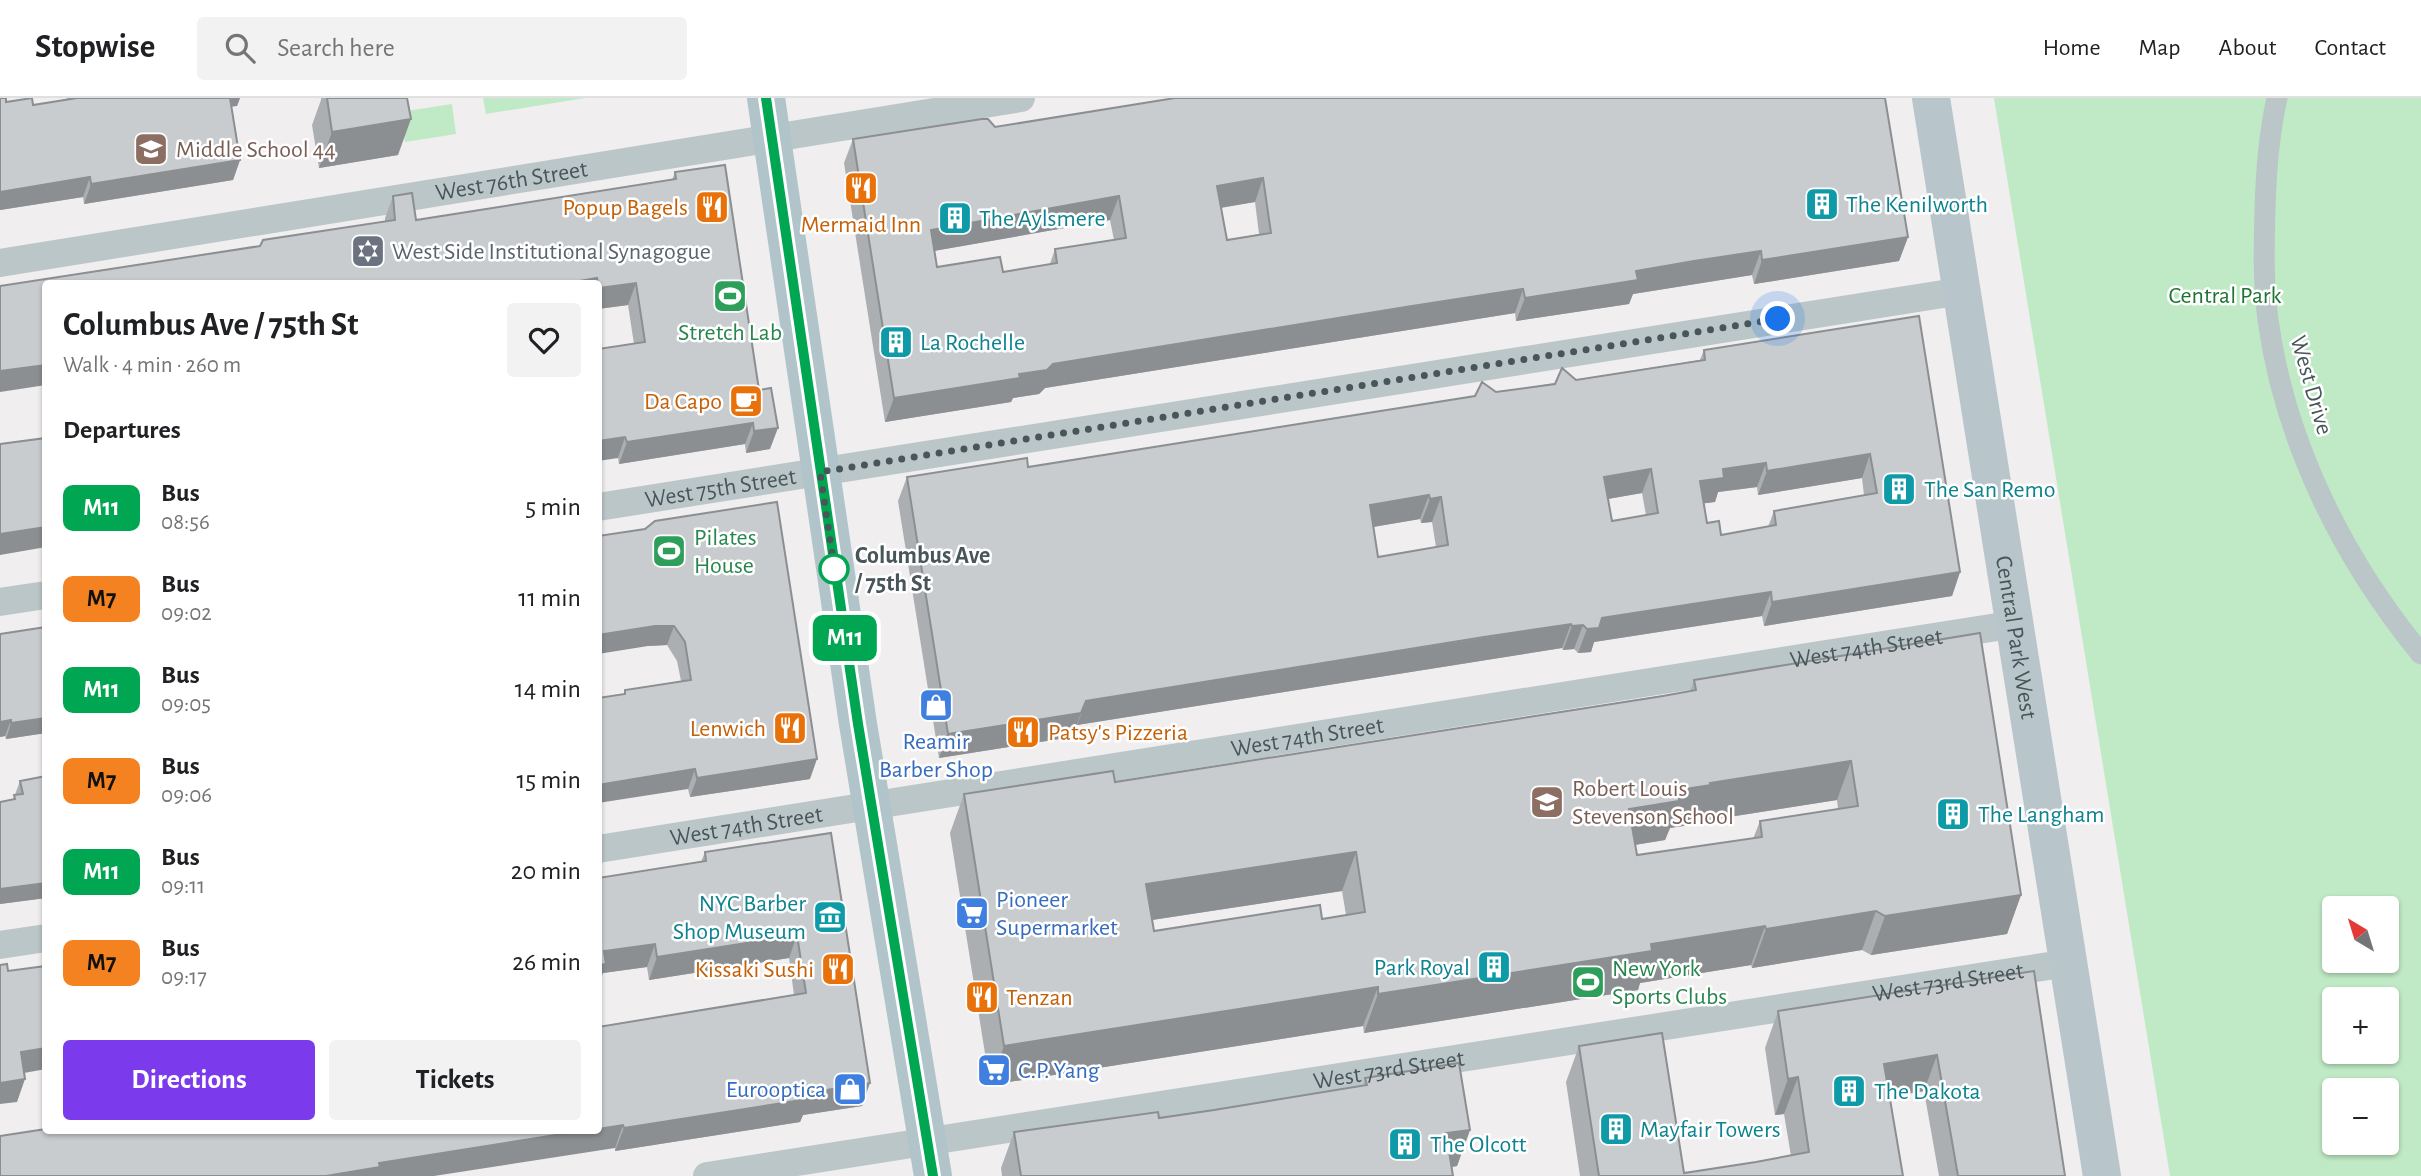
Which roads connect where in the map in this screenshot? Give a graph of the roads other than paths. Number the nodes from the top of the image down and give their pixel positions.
1 (766, 98) edge
2 (1021, 98) edge
3 (1931, 98) edge
4 (2277, 98) edge
5 (774, 138) junction
6 (0, 263) edge
7 (1962, 291) junction
8 (820, 472) junction
9 (602, 506) edge
10 (42, 595) edge
11 (0, 602) edge
12 (2016, 624) junction
13 (2421, 654) edge
14 (870, 805) junction
15 (602, 848) edge
16 (42, 939) edge
17 (0, 945) edge
18 (2068, 963) junction
19 (930, 1159) edge
20 (707, 1176) edge
21 (2102, 1176) edge

1 - 5 main road
2 - 5 street, West 76th Street
3 - 7 main road, Central Park West
4 - 13 street, West Drive
5 - 6 street, West 76th Street
5 - 8 main road
7 - 8 street, West 75th Street
7 - 12 main road, Central Park West
8 - 9 street, West 75th Street
8 - 14 main road
10 - 11 street
12 - 14 street, West 74th Street
12 - 18 main road, Central Park West
14 - 15 street, West 74th Street
14 - 19 main road
16 - 17 street
18 - 19 street, West 73rd Street
18 - 21 main road, Central Park West
19 - 20 street, West 73rd Street

